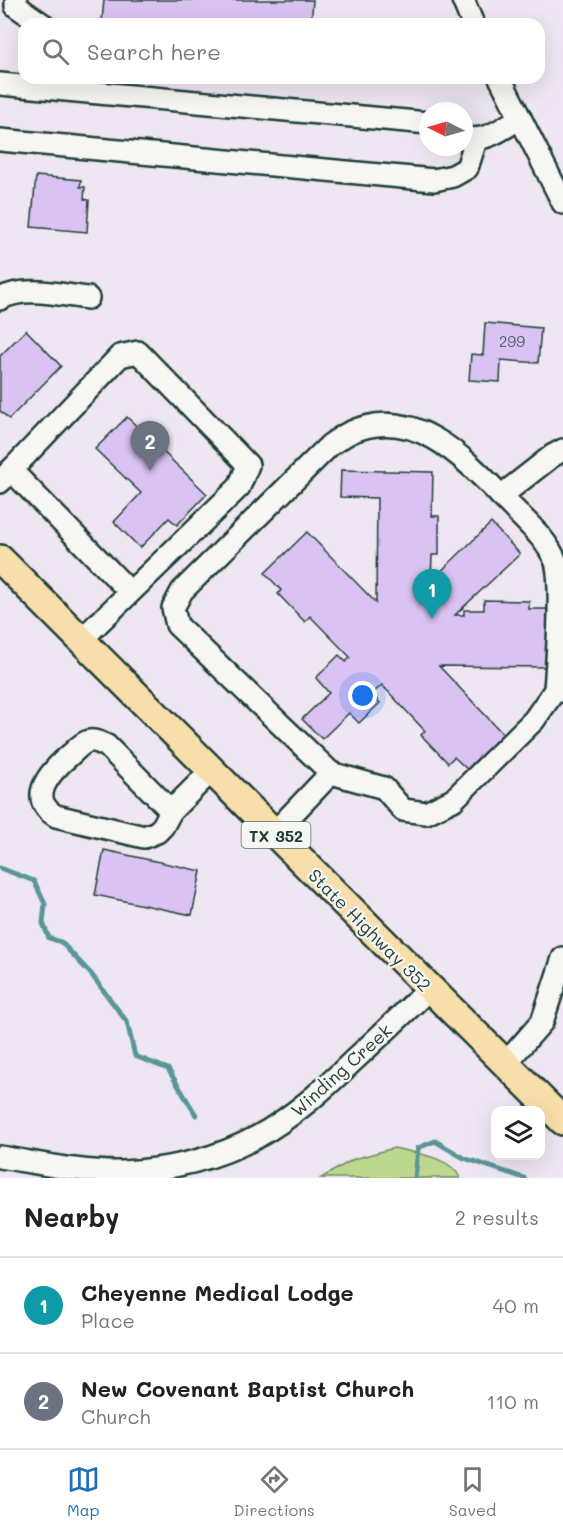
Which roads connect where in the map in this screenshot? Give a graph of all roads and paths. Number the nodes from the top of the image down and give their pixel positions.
1 (16, 0) edge
2 (463, 0) edge
3 (33, 18) edge
4 (470, 18) edge
5 (0, 84) edge
6 (503, 84) edge
7 (520, 118) junction
8 (419, 122) edge
9 (473, 139) edge
10 (0, 140) edge
11 (468, 156) edge
12 (563, 203) edge
13 (88, 298) dead end
14 (0, 299) edge
15 (563, 450) edge
16 (6, 476) edge
17 (501, 496) junction
18 (0, 559) edge
19 (130, 592) junction
20 (81, 640) junction
21 (559, 690) edge
22 (211, 771) junction
23 (331, 773) junction
24 (171, 811) junction
25 (274, 833) junction
26 (563, 958) edge
27 (429, 989) junction
28 (505, 1064) junction
29 (558, 1116) edge
30 (0, 1157) edge
31 (177, 1172) edge

1 - 3 street
2 - 4 street
5 - 8 street
6 - 7 street
7 - 9 street
7 - 12 street
10 - 11 street
13 - 14 street
15 - 17 street
16 - 19 street
16 - 19 street
17 - 21 street
17 - 23 street
18 - 20 main road, State Highway 352 / TX 352
19 - 20 street
20 - 22 main road, State Highway 352 / TX 352
21 - 23 street
22 - 24 street
22 - 25 main road, State Highway 352 / TX 352
23 - 25 street
24 - 24 street
25 - 27 main road, State Highway 352 / TX 352
26 - 28 street
27 - 28 main road, State Highway 352 / TX 352
27 - 31 street, Winding Creek
28 - 29 main road, State Highway 352 / TX 352
30 - 31 street, Winding Creek

